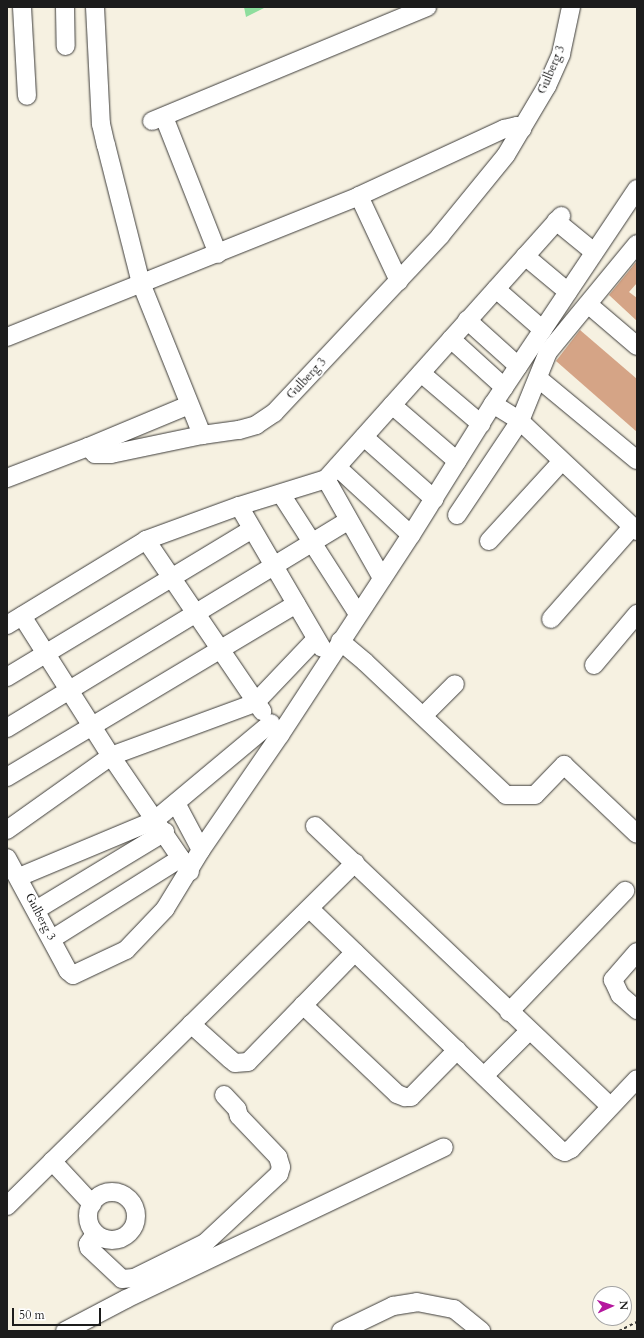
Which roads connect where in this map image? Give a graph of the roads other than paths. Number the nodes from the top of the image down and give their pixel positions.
1 (22, 7) edge
2 (65, 7) edge
3 (95, 7) edge
4 (427, 7) edge
5 (571, 7) edge
6 (388, 14) edge
7 (66, 46) dead end
8 (27, 96) dead end
9 (522, 129) junction
10 (637, 189) edge
11 (359, 196) junction
12 (637, 244) edge
13 (594, 252) junction
14 (218, 254) junction
15 (525, 256) junction
16 (399, 281) junction
17 (141, 283) junction
18 (496, 289) junction
19 (568, 292) junction
20 (589, 305) junction
21 (468, 320) junction
22 (543, 330) junction
23 (7, 337) edge
24 (451, 339) junction
25 (637, 346) edge
26 (518, 366) junction
27 (421, 373) junction
28 (539, 379) junction
29 (504, 387) junction
30 (493, 404) junction
31 (189, 405) junction
32 (392, 405) junction
33 (520, 421) junction
34 (481, 424) junction
35 (202, 435) junction
36 (364, 437) junction
37 (88, 447) junction
38 (637, 460) edge
39 (457, 461) junction
40 (562, 461) junction
41 (332, 473) junction
42 (7, 478) edge
43 (281, 494) junction
44 (434, 498) junction
45 (239, 506) junction
46 (457, 516) dead end
47 (349, 520) junction
48 (252, 529) junction
49 (634, 529) edge
50 (411, 535) junction
51 (146, 540) junction
52 (489, 541) dead end
53 (312, 542) junction
54 (275, 565) junction
55 (172, 578) junction
56 (382, 578) junction
57 (296, 604) junction
58 (194, 614) junction
59 (358, 614) junction
60 (637, 614) edge
61 (551, 619) dead end
62 (14, 621) edge
63 (316, 639) junction
64 (340, 641) junction
65 (220, 651) junction
66 (46, 654) junction
67 (329, 658) junction
68 (594, 665) dead end
69 (7, 677) edge
70 (455, 684) dead end
71 (69, 690) junction
72 (256, 703) junction
73 (423, 716) junction
74 (92, 726) junction
75 (7, 728) edge
76 (275, 729) junction
77 (111, 756) junction
78 (7, 777) edge
79 (176, 803) junction
80 (160, 826) junction
81 (315, 826) dead end
82 (7, 830) edge
83 (637, 834) edge
84 (201, 850) junction
85 (354, 863) junction
86 (186, 865) junction
87 (11, 866) edge
88 (625, 891) dead end
89 (310, 909) junction
90 (36, 910) junction
91 (52, 939) junction
92 (355, 952) junction
93 (637, 952) edge
94 (303, 1005) junction
95 (637, 1010) edge
96 (509, 1012) junction
97 (191, 1024) junction
98 (529, 1031) junction
99 (456, 1050) junction
100 (484, 1076) junction
101 (637, 1079) edge
102 (224, 1095) dead end
103 (610, 1106) junction
104 (444, 1147) dead end
105 (56, 1157) junction
106 (96, 1200) junction
107 (7, 1206) edge
108 (95, 1234) junction
109 (66, 1331) edge
110 (341, 1331) edge
111 (481, 1331) edge

1 - 8 street
2 - 7 street
3 - 17 street
4 - 6 street
5 - 9 street, Gulberg 3
6 - 14 street
9 - 11 street
9 - 16 street, Gulberg 3
10 - 13 street
11 - 14 street
11 - 16 street
12 - 20 street
13 - 15 street
13 - 19 street
14 - 17 street
15 - 18 street
15 - 19 street
16 - 35 street, Gulberg 3
17 - 23 street
17 - 31 street
18 - 21 street
18 - 22 street
19 - 22 street
20 - 25 street
20 - 28 street
21 - 24 street
21 - 26 street
22 - 26 street
24 - 27 street
24 - 29 street
26 - 29 street
27 - 32 street
27 - 34 street
28 - 33 street
28 - 38 street
29 - 30 street
30 - 33 street
30 - 34 street
31 - 35 street
31 - 37 street
32 - 36 street
32 - 39 street
33 - 40 street
33 - 46 street
34 - 39 street
35 - 37 street, Gulberg 3
36 - 41 street
36 - 44 street
37 - 42 street
39 - 44 street
40 - 49 street
40 - 52 street
41 - 43 street
41 - 47 street
41 - 50 street
43 - 45 street
43 - 53 street
44 - 50 street
45 - 48 street
45 - 51 street
47 - 53 street
47 - 56 street
48 - 54 street
48 - 55 street
49 - 61 street
50 - 56 street
51 - 55 street
51 - 62 street
53 - 54 street
53 - 59 street
54 - 57 street
54 - 58 street
55 - 58 street
55 - 66 street
56 - 59 street
57 - 63 street
57 - 65 street
58 - 65 street
58 - 71 street
59 - 64 street
60 - 68 street
62 - 66 street
63 - 67 street
63 - 72 street
64 - 67 street
64 - 73 street
65 - 72 street
65 - 74 street
66 - 69 street
66 - 71 street
67 - 76 street
70 - 73 street
71 - 74 street
71 - 75 street
72 - 76 street
72 - 77 street
73 - 83 street
74 - 77 street
74 - 78 street
76 - 79 street
76 - 84 street
77 - 80 street
77 - 82 street
79 - 80 street
79 - 84 street
80 - 86 street
80 - 87 street
80 - 90 street
81 - 85 street
84 - 86 street
85 - 89 street
85 - 96 street
86 - 91 street
86 - 91 street, Gulberg 3
87 - 90 street, Gulberg 3
88 - 96 street
89 - 92 street
89 - 97 street
90 - 91 street, Gulberg 3
92 - 94 street
92 - 99 street
93 - 95 street
94 - 97 street
94 - 99 street
96 - 98 street
97 - 105 street
98 - 100 street
98 - 103 street
99 - 100 street
100 - 103 street
101 - 103 street
102 - 108 street
104 - 109 street
105 - 106 street
105 - 107 street
106 - 108 street
106 - 108 street
110 - 111 street

